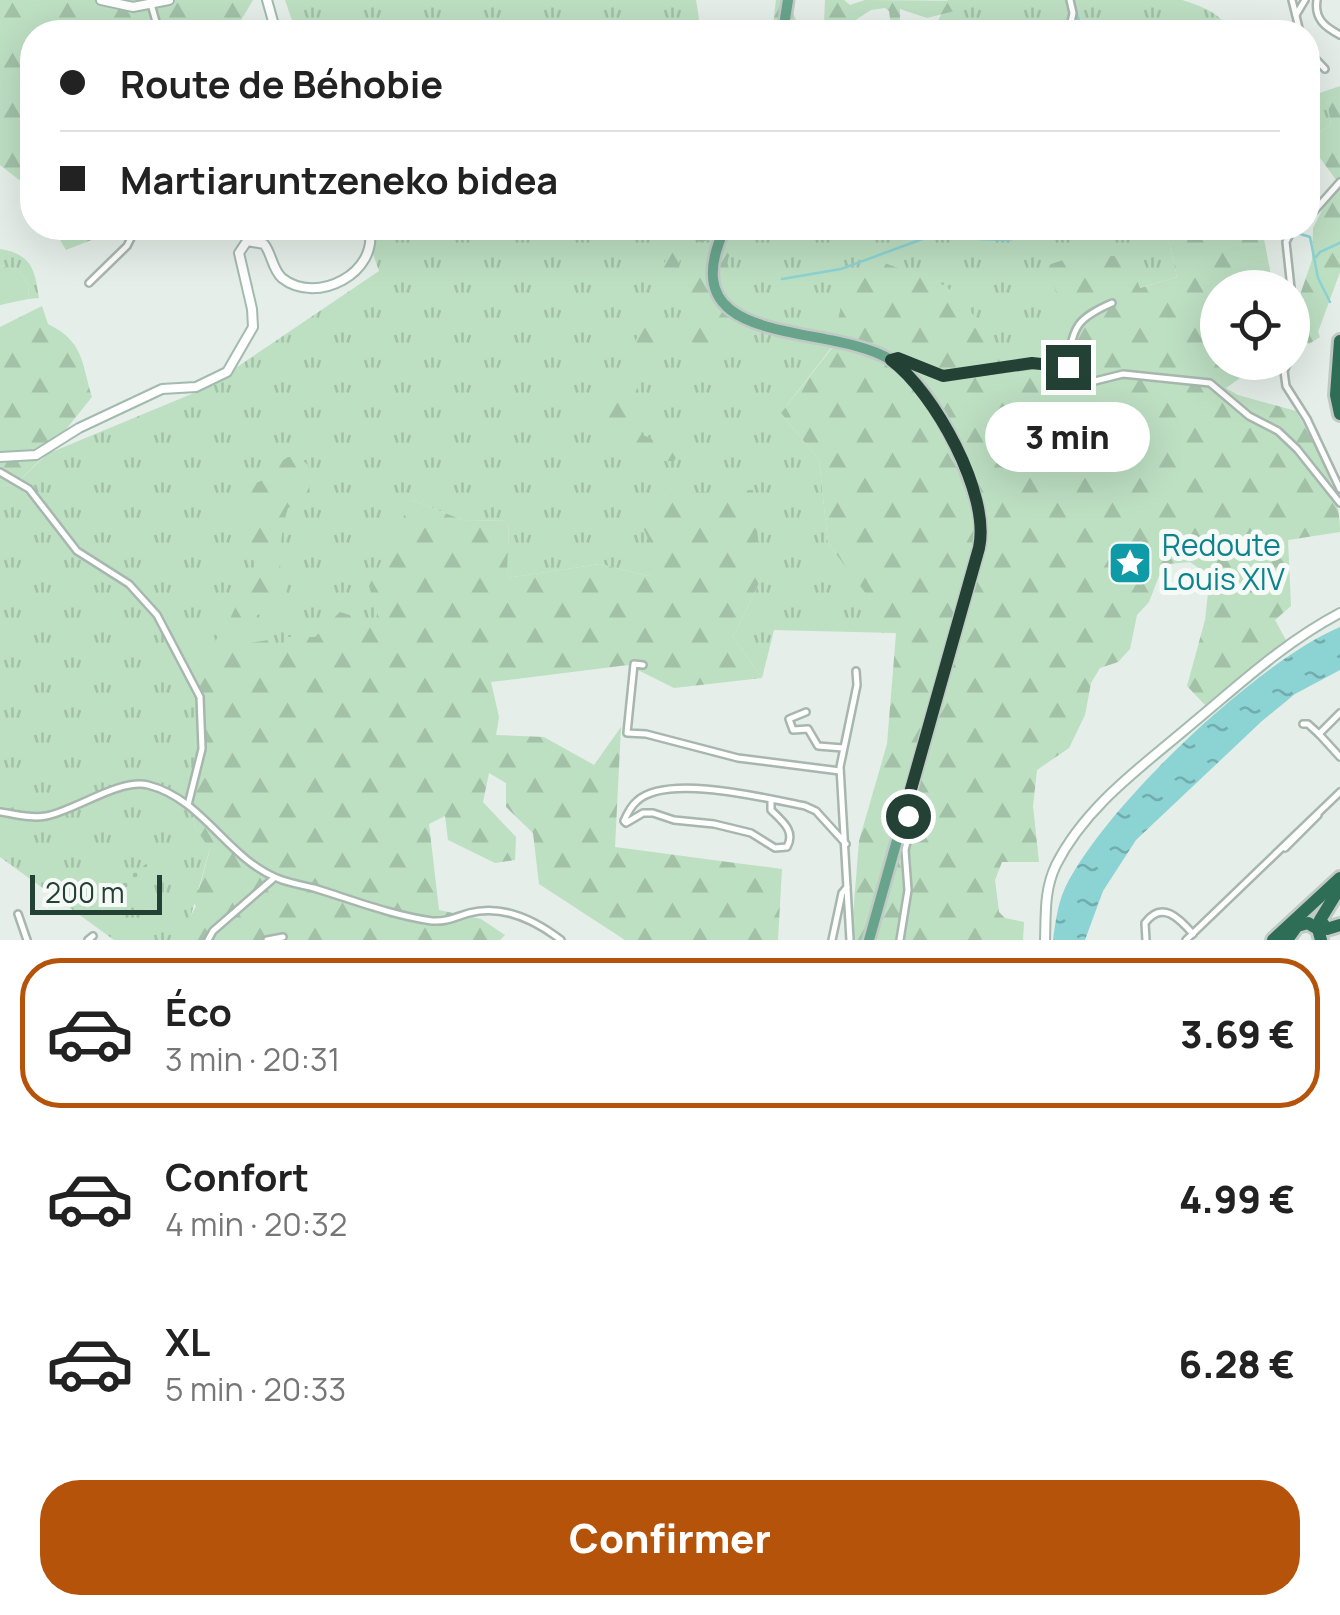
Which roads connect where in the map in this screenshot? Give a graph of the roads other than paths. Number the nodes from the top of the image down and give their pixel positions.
1 (101, 0) edge
2 (169, 0) edge
3 (1292, 0) edge
4 (1305, 0) edge
5 (1317, 0) edge
6 (151, 4) junction
7 (1296, 15) junction
8 (156, 20) edge
9 (1297, 20) edge
10 (1340, 35) edge
11 (1320, 64) edge
12 (1324, 69) dead end
13 (1340, 182) edge
14 (1320, 204) edge
15 (129, 240) edge
16 (256, 240) edge
17 (256, 240) edge
18 (370, 240) edge
19 (720, 240) edge
20 (1288, 240) edge
21 (1291, 270) edge
22 (89, 283) dead end
23 (1112, 302) dead end
24 (1340, 341) edge
25 (891, 360) junction
26 (1068, 367) junction
27 (1285, 380) edge
28 (1340, 414) edge
29 (0, 457) edge
30 (0, 472) edge
31 (1340, 489) edge
32 (1340, 503) edge
33 (1340, 613) edge
34 (643, 665) dead end
35 (856, 671) dead end
36 (806, 712) dead end
37 (1340, 714) edge
38 (1303, 724) dead end
39 (1319, 734) junction
40 (843, 748) junction
41 (1340, 756) edge
42 (840, 771) junction
43 (1338, 796) edge
44 (771, 802) junction
45 (188, 805) junction
46 (0, 812) edge
47 (904, 814) junction
48 (846, 844) junction
49 (274, 878) junction
50 (1340, 885) edge
51 (847, 887) junction
52 (1318, 899) junction
53 (18, 914) dead end
54 (1340, 929) edge
55 (1195, 931) junction
56 (1293, 935) edge
57 (1321, 935) edge
58 (283, 937) dead end
59 (27, 940) edge
60 (208, 940) edge
61 (267, 940) edge
62 (561, 940) edge
63 (832, 940) edge
64 (850, 940) edge
65 (869, 940) edge
66 (900, 940) edge
67 (1045, 940) edge
68 (1146, 940) edge
69 (1186, 940) edge
70 (1273, 940) edge

1 - 6 street
2 - 6 street
3 - 7 street
4 - 7 street
5 - 10 street
6 - 8 street
7 - 9 street
11 - 12 street
13 - 14 street
15 - 22 street
16 - 29 street
17 - 18 street
19 - 25 main road
20 - 21 street
23 - 26 street
24 - 28 highway
25 - 26 street
25 - 47 main road
26 - 32 street
27 - 31 street
30 - 45 street
33 - 67 street
34 - 42 street
35 - 40 street
36 - 40 street
37 - 39 street
38 - 39 street
39 - 41 street
40 - 42 street
42 - 48 street
43 - 55 street
44 - 44 street
44 - 48 street
45 - 46 street
45 - 49 street
47 - 65 main road
47 - 66 street
48 - 51 street
49 - 60 street
49 - 62 street
50 - 52 highway
50 - 54 highway
50 - 57 highway
51 - 63 street
51 - 64 street
52 - 56 highway
52 - 70 highway
53 - 59 street
54 - 57 highway
55 - 68 street
55 - 69 street
56 - 57 highway
58 - 61 street

